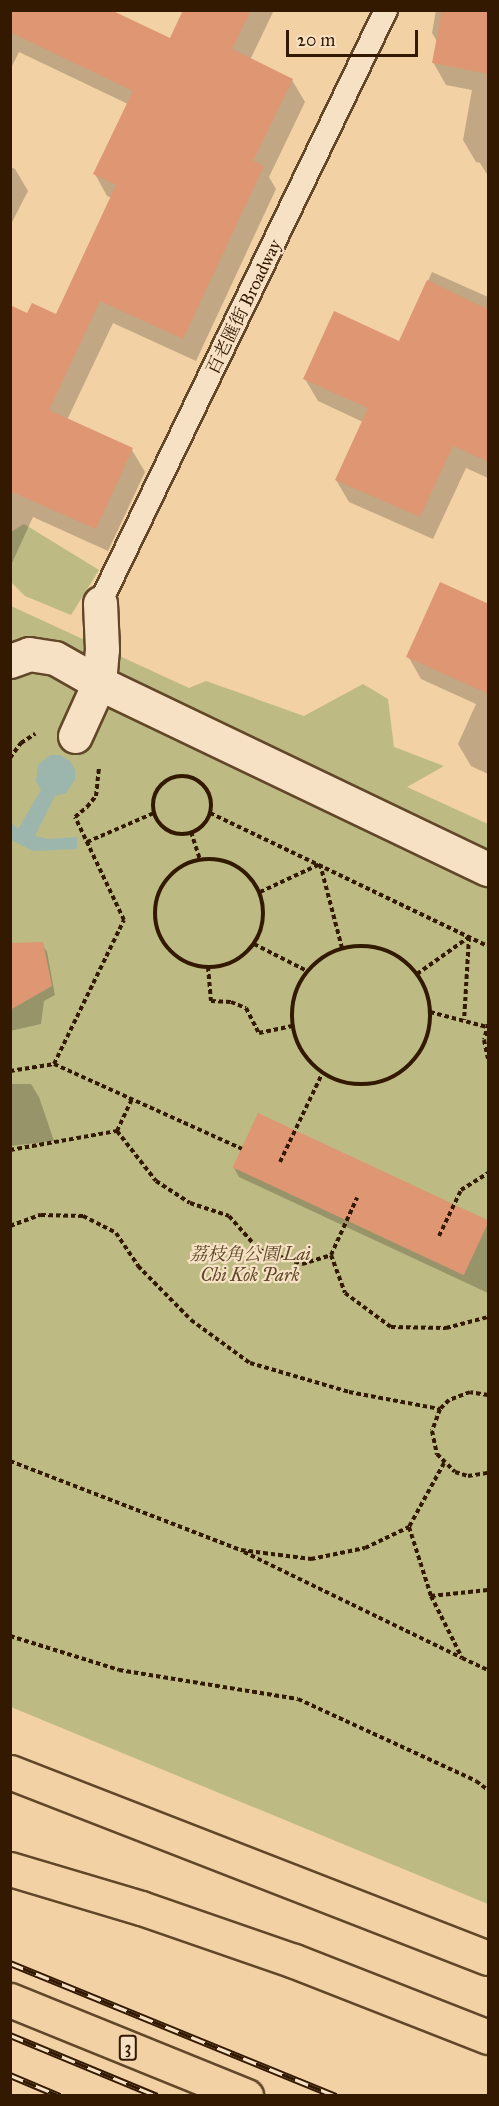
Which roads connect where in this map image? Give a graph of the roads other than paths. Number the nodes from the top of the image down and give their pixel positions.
1 (387, 10) edge
2 (100, 603) joint
3 (10, 661) edge
4 (99, 683) junction
5 (75, 736) road end
6 (489, 869) edge
7 (10, 1772) edge
8 (10, 1869) edge
9 (489, 1959) edge
10 (10, 2000) edge
11 (489, 2037) edge
12 (246, 2096) edge

1 - 2 lane, 百老匯街 Broadway
2 - 4 street
3 - 4 street
4 - 5 street
4 - 6 street
7 - 9 highway
8 - 11 highway
10 - 12 highway, 3

